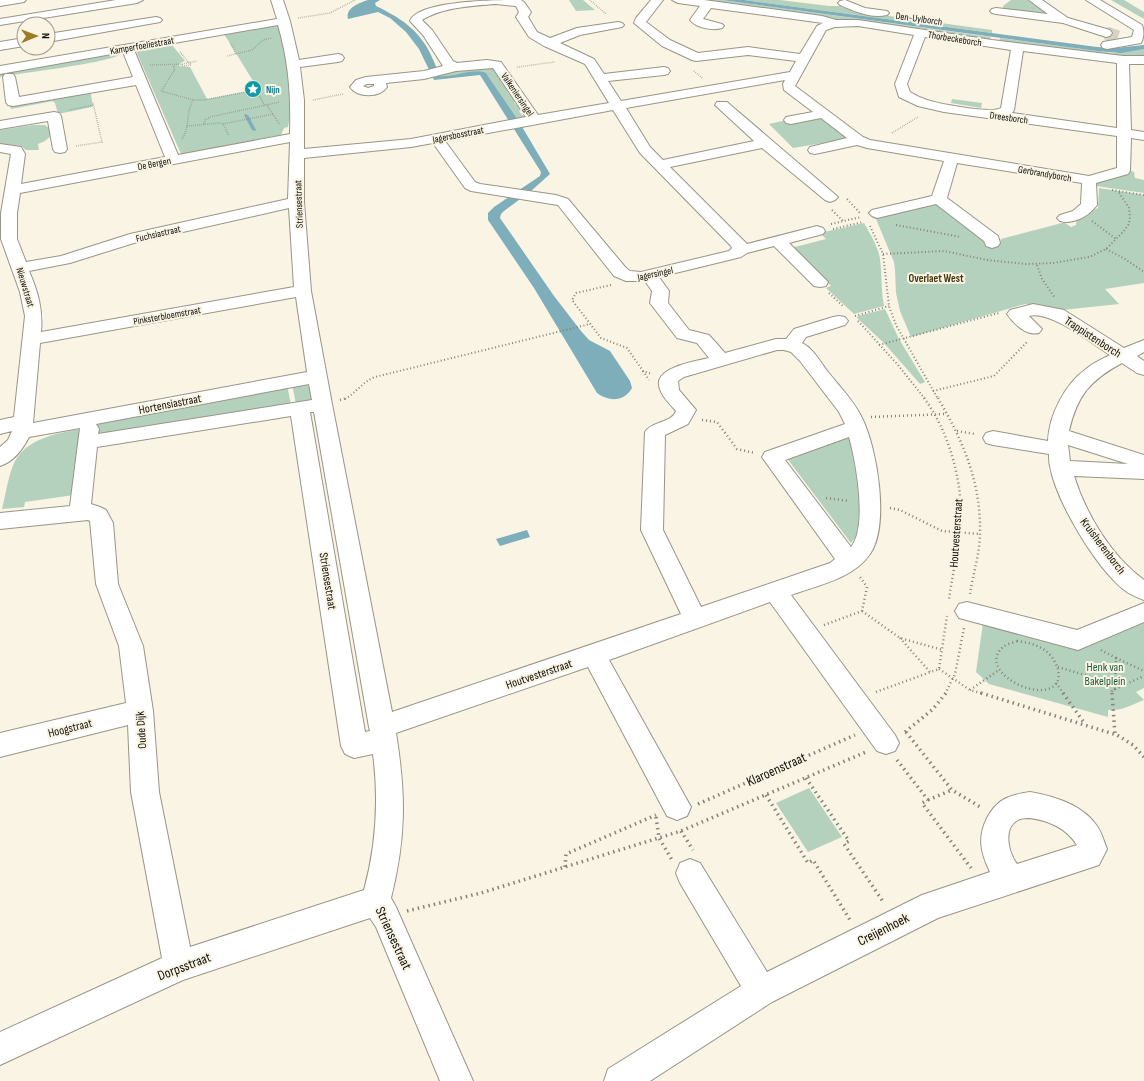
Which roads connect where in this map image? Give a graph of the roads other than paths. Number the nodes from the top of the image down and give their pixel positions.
1 (20, 0) edge
2 (137, 0) edge
3 (657, 0) edge
4 (678, 0) edge
5 (858, 0) edge
6 (1006, 0) edge
7 (1035, 0) edge
8 (1092, 0) edge
9 (518, 1) edge
10 (278, 2) edge
11 (844, 2) junction
12 (0, 3) edge
13 (265, 4) dead end
14 (708, 4) junction
15 (830, 5) dead end
16 (996, 11) junction
17 (894, 15) dead end
18 (156, 19) edge
19 (1064, 20) junction
20 (284, 21) junction
21 (0, 22) edge
22 (836, 24) junction
23 (618, 26) dead end
24 (718, 26) dead end
25 (920, 33) junction
26 (994, 35) junction
27 (56, 37) edge
28 (1118, 37) tunnel mouth
29 (16, 43) edge
30 (548, 43) junction
31 (1139, 43) edge
32 (0, 46) edge
33 (1018, 47) junction
34 (130, 57) junction
35 (338, 58) dead end
36 (804, 58) junction
37 (692, 60) junction
38 (1123, 60) junction
39 (1144, 60) edge
40 (294, 64) junction
41 (456, 67) junction
42 (702, 69) dead end
43 (664, 72) dead end
44 (3, 75) edge
45 (794, 76) junction
46 (600, 78) junction
47 (140, 80) junction
48 (360, 90) road end
49 (993, 102) dead end
50 (722, 105) dead end
51 (618, 106) junction
52 (1004, 109) junction
53 (823, 114) junction
54 (791, 120) dead end
55 (529, 121) junction
56 (0, 126) edge
57 (1123, 133) junction
58 (1144, 136) edge
59 (292, 138) junction
60 (436, 138) junction
61 (858, 140) junction
62 (765, 143) junction
63 (0, 148) edge
64 (60, 149) road end
65 (815, 150) dead end
66 (296, 154) junction
67 (952, 157) junction
68 (173, 160) junction
69 (660, 165) junction
70 (1090, 183) junction
71 (12, 190) junction
72 (836, 196) road end
73 (939, 199) junction
74 (296, 202) junction
75 (1071, 216) road end
76 (869, 217) road end
77 (817, 231) road end
78 (5, 239) edge
79 (777, 240) junction
80 (992, 243) road end
81 (741, 250) junction
82 (20, 268) junction
83 (642, 276) junction
84 (820, 282) road end
85 (303, 291) junction
86 (847, 316) road end
87 (1033, 329) road end
88 (31, 339) junction
89 (791, 345) junction
90 (1144, 346) edge
91 (1123, 356) junction
92 (721, 360) junction
93 (1144, 369) edge
94 (318, 376) junction
95 (311, 406) junction
96 (90, 419) junction
97 (0, 427) edge
98 (23, 427) junction
99 (856, 427) junction
100 (993, 438) dead end
101 (88, 442) junction
102 (1059, 450) junction
103 (0, 459) edge
104 (1144, 462) edge
105 (1144, 472) edge
106 (80, 512) junction
107 (0, 521) edge
108 (849, 561) junction
109 (775, 591) junction
110 (1144, 591) edge
111 (955, 608) road end
112 (1144, 612) edge
113 (695, 620) junction
114 (594, 656) junction
115 (140, 711) junction
116 (383, 733) junction
117 (888, 736) road end
118 (0, 746) edge
119 (666, 811) road end
120 (690, 873) road end
121 (998, 883) junction
122 (381, 909) junction
123 (179, 966) junction
124 (761, 991) junction
125 (0, 1049) edge
126 (457, 1081) edge
127 (620, 1081) edge

1 - 12 street
2 - 21 street
3 - 37 street
4 - 14 street
5 - 11 street
6 - 16 street
7 - 19 street
8 - 31 street
9 - 30 street
9 - 41 street
10 - 13 street, Striensestraat
10 - 20 street, Striensestraat
11 - 15 street
11 - 17 street, Den-Uylborch
14 - 22 street
14 - 24 street
16 - 19 street
16 - 26 street
18 - 20 street, Kamperfoeliestraat
18 - 27 street
18 - 34 street, Kamperfoeliestraat
19 - 31 street
20 - 40 street, Striensestraat
22 - 25 street, Thorbeckeborch
22 - 36 street, Thorbeckeborch
23 - 30 street
25 - 26 street, Thorbeckeborch
25 - 52 street, Dreesborch
26 - 33 street, Thorbeckeborch
28 - 31 street
29 - 32 street
30 - 46 street
33 - 38 street, Thorbeckeborch
33 - 52 street
34 - 44 street, Kamperfoeliestraat
34 - 47 street
35 - 40 street
36 - 37 street
36 - 45 street, Thorbeckeborch
37 - 42 street
38 - 39 street, Thorbeckeborch
38 - 57 street, Gerbrandyborch
40 - 59 street, Striensestraat
41 - 48 street, Valkeniersingel
41 - 55 street, Valkeniersingel
43 - 46 street
44 - 47 street
45 - 51 street
45 - 53 street
46 - 51 street
47 - 68 street
49 - 52 street, Dreesborch
50 - 62 street
51 - 55 street, Jagersbosstraat
51 - 69 street
52 - 57 street, Dreesborch
53 - 54 street
53 - 61 street
55 - 60 street, Jagersbosstraat
56 - 64 street
57 - 58 street, Dreesborch
57 - 70 street, Gerbrandyborch
59 - 66 street, Striensestraat
59 - 68 street, De Bergen
60 - 66 street, Jagersbosstraat
60 - 83 street, Jagersingel
61 - 65 street
61 - 67 street, Gerbrandyborch
62 - 69 street
62 - 72 street
63 - 71 street, Nieuwstraat
66 - 74 street, Striensestraat
67 - 70 street, Gerbrandyborch
67 - 73 street
68 - 71 street, De Bergen
69 - 81 street
70 - 75 street
71 - 78 street, Nieuwstraat
73 - 76 street
73 - 80 street
74 - 82 street, Fuchsiastraat
74 - 85 street, Striensestraat
77 - 79 street, Jagersingel
78 - 82 street, Nieuwstraat
79 - 81 street, Jagersingel
79 - 84 street
81 - 83 street, Jagersingel
82 - 88 street, Nieuwstraat
83 - 92 street
85 - 88 street, Pinksterbloemstraat
85 - 94 street, Striensestraat
86 - 89 street
87 - 91 street, Trappistenborch
88 - 98 street, Nieuwstraat
89 - 92 street
89 - 99 street, Houtvesterstraat
90 - 91 street, Kruisherenborch
91 - 93 street, Trappistenborch
91 - 102 street, Kruisherenborch
92 - 113 street
94 - 95 street, Striensestraat
94 - 96 street, Hortensiastraat
95 - 101 street, Hortensiastraat
95 - 116 street, Striensestraat
95 - 116 street, Striensestraat
96 - 98 street, Hortensiastraat
96 - 101 street
97 - 98 street, Hortensiastraat
98 - 103 street, Nieuwstraat
99 - 108 street, Houtvesterstraat
99 - 108 street
100 - 102 street
101 - 106 street
102 - 104 street
102 - 105 street
102 - 110 street, Kruisherenborch
106 - 107 street, Oude Dijk
106 - 115 street, Oude Dijk
108 - 109 street, Houtvesterstraat
109 - 113 street, Houtvesterstraat
109 - 117 street
111 - 112 street
113 - 114 street, Houtvesterstraat
114 - 116 street, Houtvesterstraat
114 - 119 street
115 - 118 street, Hoogstraat
115 - 123 street, Oude Dijk
116 - 122 street, Striensestraat
120 - 124 street
121 - 121 street, Creijenhoek
121 - 124 street, Creijenhoek
122 - 123 street, Dorpsstraat
122 - 126 street, Striensestraat
123 - 125 street, Dorpsstraat
124 - 127 street, Creijenhoek

